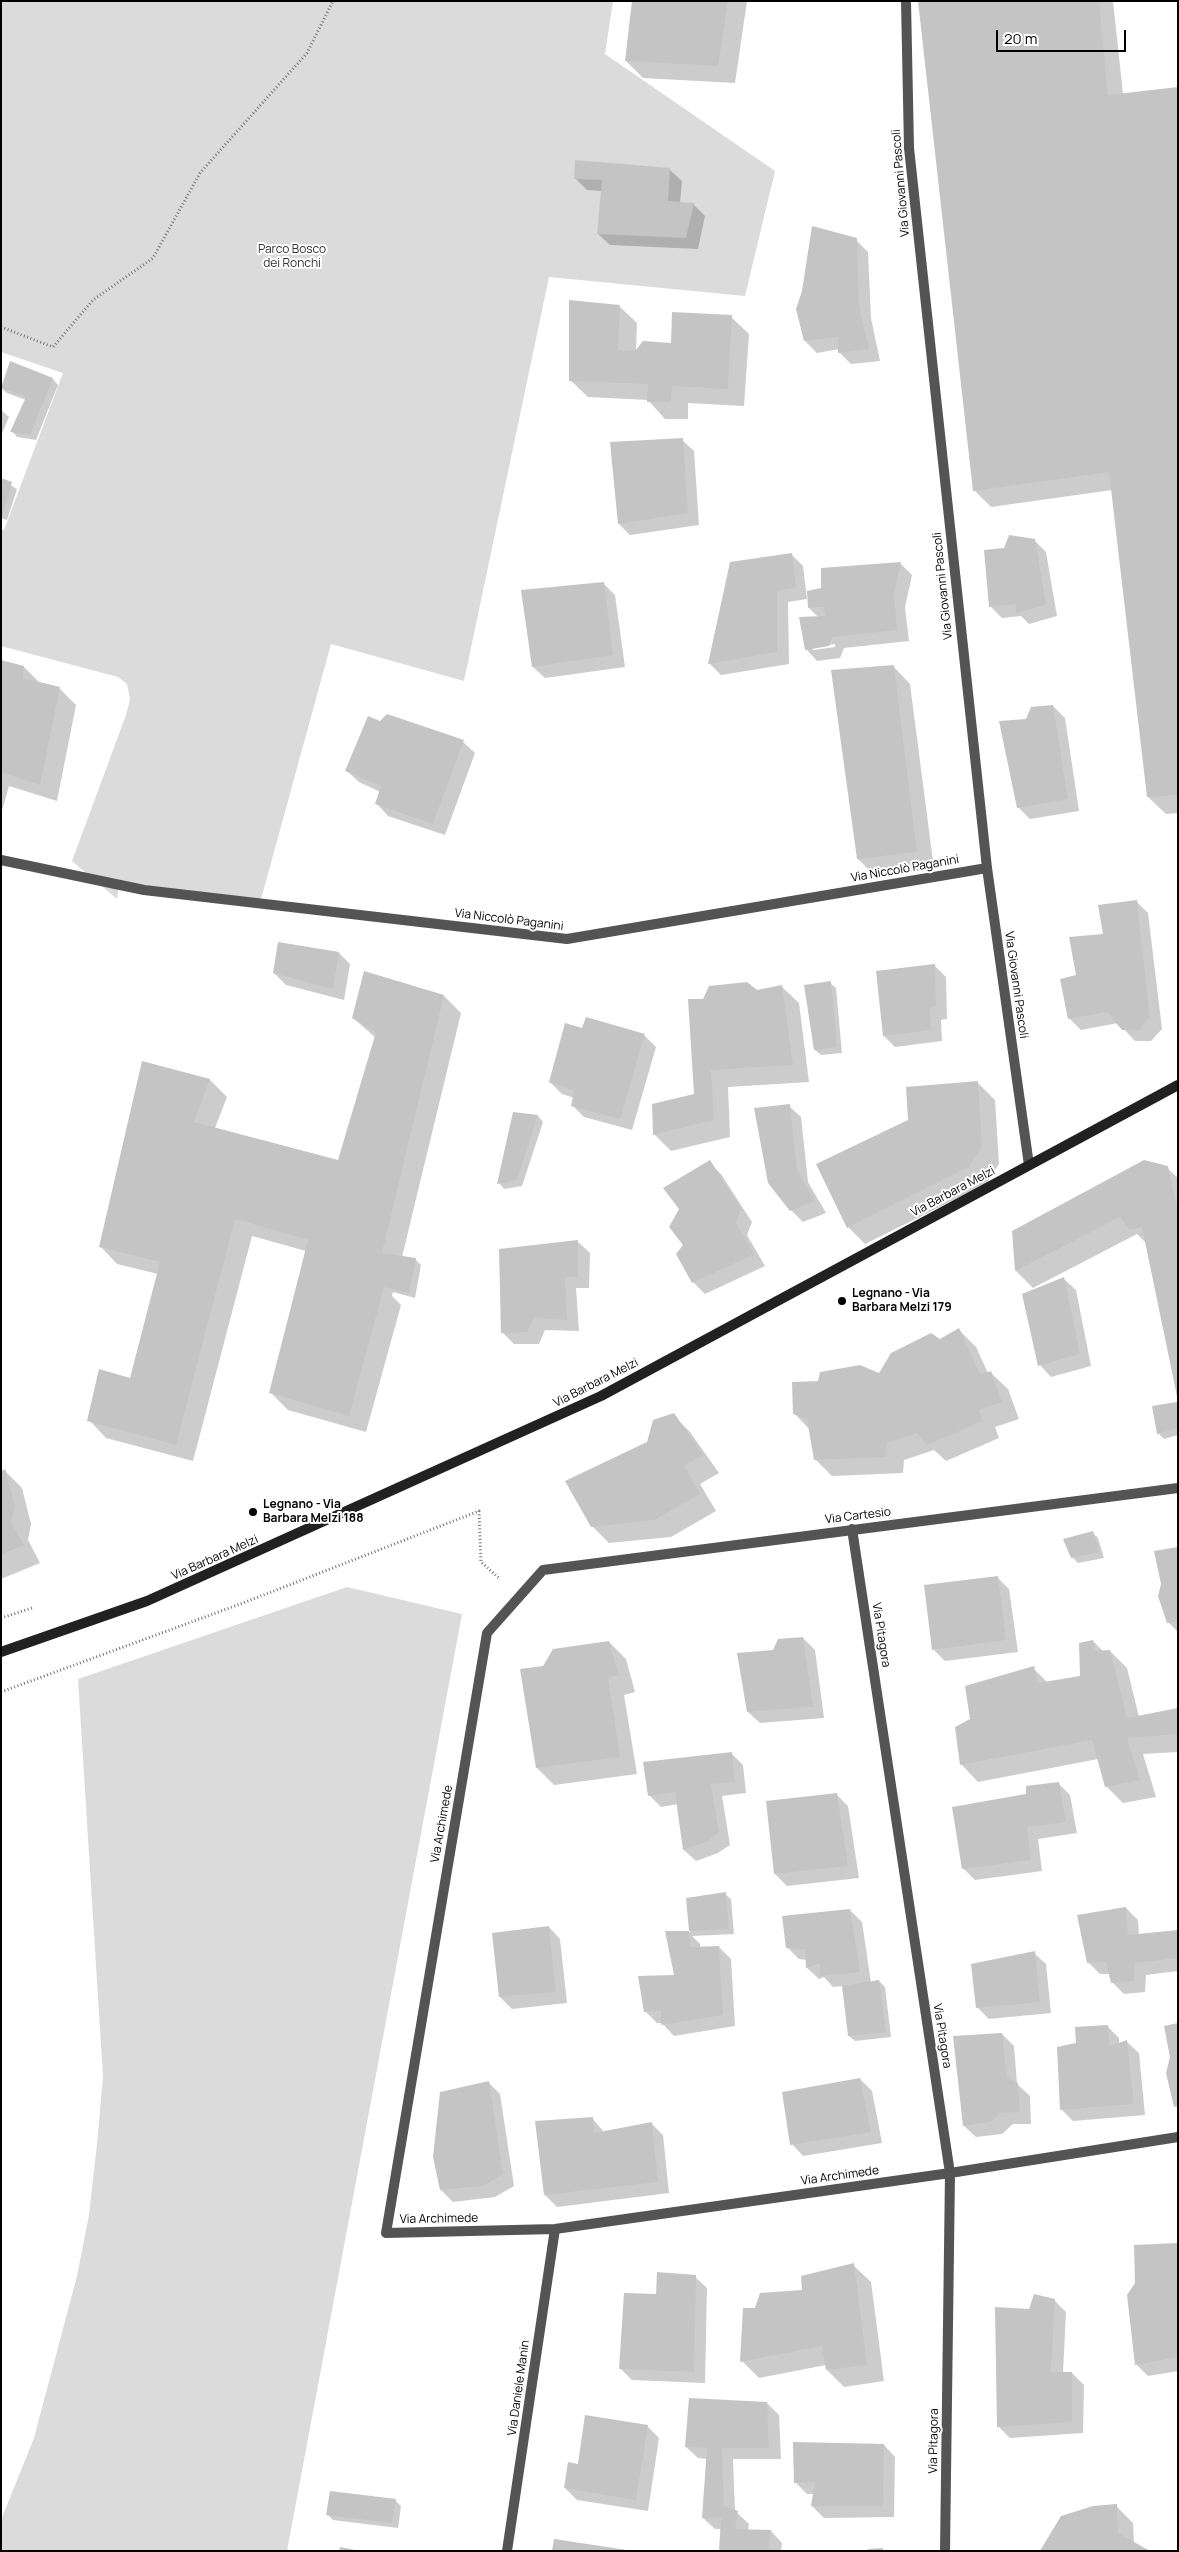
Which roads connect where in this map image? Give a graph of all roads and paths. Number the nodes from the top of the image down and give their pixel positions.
1 (333, 1) edge
2 (906, 1) edge
3 (1, 327) edge
4 (1, 860) edge
5 (987, 868) junction
6 (1178, 1085) edge
7 (1029, 1165) junction
8 (1178, 1488) edge
9 (852, 1529) junction
10 (543, 1570) joint
11 (519, 1597) junction
12 (1, 1652) edge
13 (1, 1692) edge
14 (1178, 2137) edge
15 (950, 2173) junction
16 (555, 2229) junction
17 (507, 2551) edge
18 (945, 2551) edge

1 - 3 path
2 - 5 street, Via Giovanni Pascoli
4 - 5 street, Via Niccolò Paganini
5 - 7 street, Via Giovanni Pascoli
6 - 7 street, Via Barbara Melzi
7 - 12 street, Via Barbara Melzi
8 - 9 street, Via Cartesio
9 - 10 street, Via Cartesio
9 - 15 street, Via Pitagora
10 - 11 street, Via Archimede
11 - 13 path
11 - 16 street, Via Archimede
14 - 15 street, Via Archimede
15 - 16 street, Via Archimede
15 - 18 street, Via Pitagora
16 - 17 street, Via Daniele Manin

